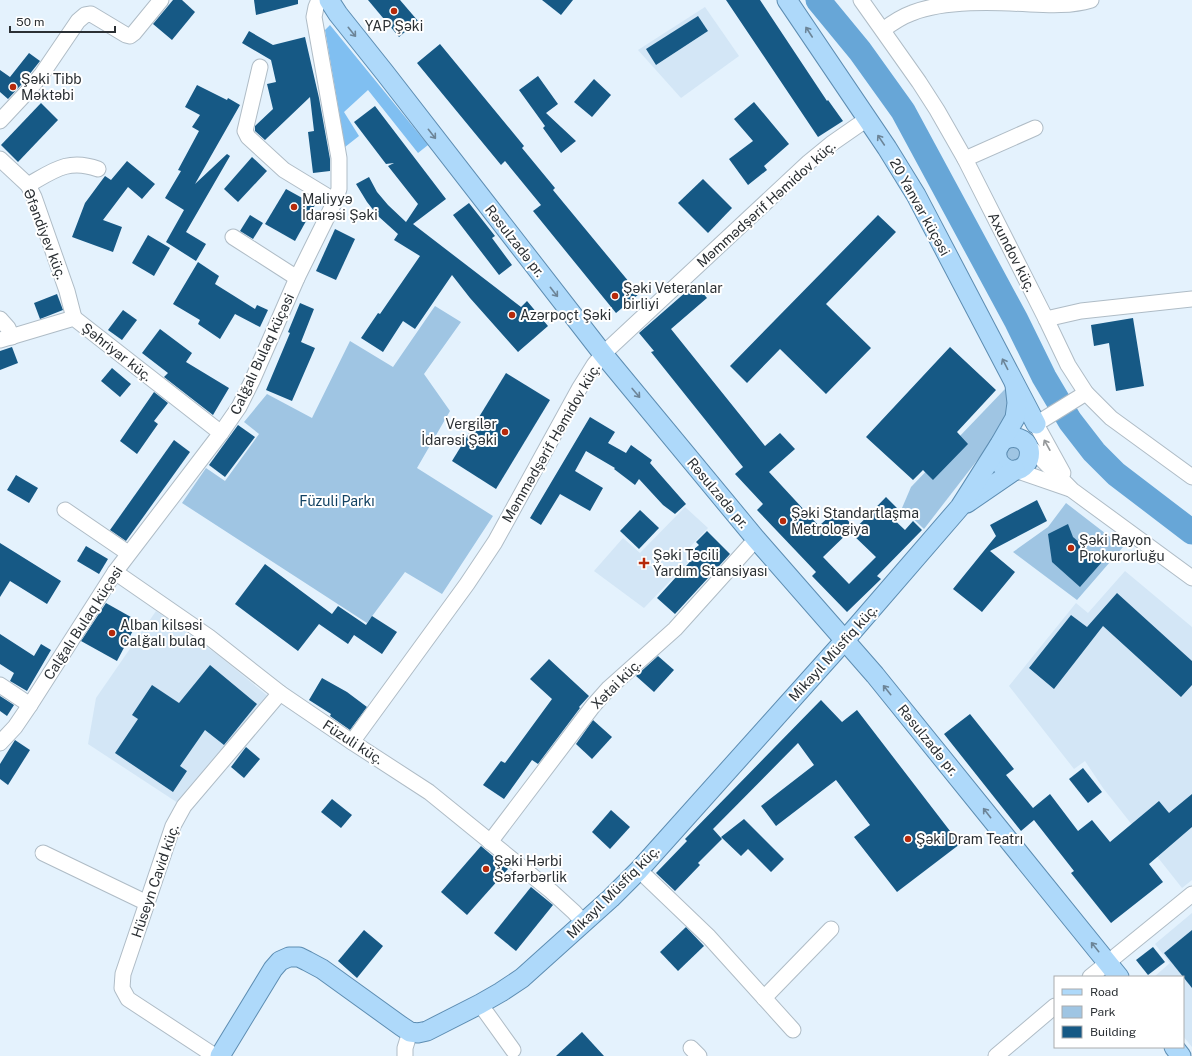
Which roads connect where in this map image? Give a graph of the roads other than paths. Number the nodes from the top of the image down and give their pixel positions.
1 (161, 0) edge
2 (318, 0) edge
3 (329, 0) edge
4 (787, 0) edge
5 (861, 0) edge
6 (1091, 0) edge
7 (883, 30) junction
8 (260, 68) dead end
9 (867, 119) junction
10 (0, 121) edge
11 (1035, 128) dead end
12 (0, 159) edge
13 (965, 159) junction
14 (98, 169) dead end
15 (28, 185) junction
16 (335, 201) junction
17 (233, 237) dead end
18 (297, 278) junction
19 (1192, 299) edge
20 (74, 318) junction
21 (0, 319) edge
22 (1046, 319) junction
23 (6, 338) edge
24 (603, 354) junction
25 (1015, 385) junction
26 (1086, 393) junction
27 (1040, 421) junction
28 (221, 433) junction
29 (1002, 442) junction
30 (1028, 448) junction
31 (1015, 470) junction
32 (1192, 477) edge
33 (1072, 490) junction
34 (960, 507) junction
35 (65, 510) dead end
36 (756, 539) junction
37 (128, 553) junction
38 (114, 572) junction
39 (1192, 578) edge
40 (845, 640) junction
41 (0, 685) edge
42 (280, 693) junction
43 (30, 705) junction
44 (352, 742) junction
45 (0, 743) edge
46 (490, 842) junction
47 (43, 854) dead end
48 (639, 870) junction
49 (1192, 894) edge
50 (147, 903) junction
51 (584, 923) junction
52 (831, 929) dead end
53 (1107, 962) junction
54 (1091, 976) edge
55 (1118, 976) edge
56 (764, 998) junction
57 (480, 1004) junction
58 (1054, 1007) edge
59 (793, 1030) dead end
60 (410, 1032) junction
61 (1175, 1048) edge
62 (513, 1050) dead end
63 (215, 1056) edge
64 (220, 1056) edge
65 (405, 1056) edge
66 (996, 1056) edge
67 (1182, 1056) edge

1 - 10 street
2 - 16 street, Calğalı Bulaq küçəsi
3 -> 24 main road, Rəsulzadə pr.
9 -> 4 main road, 20 Yanvar küçəsi
5 - 7 street, Axundov küç.
6 - 7 street
7 - 13 street, Axundov küç.
8 - 16 street
9 - 24 street, Məmmədşərif Həmidov küç.
25 -> 9 main road, 20 Yanvar küçəsi
11 - 13 street
12 - 15 street, Əfəndiyev küç.
13 - 22 street, Axundov küç.
14 - 15 street
15 - 20 street, Əfəndiyev küç.
16 - 18 street, Calğalı Bulaq küçəsi
17 - 18 street
18 - 28 street, Calğalı Bulaq küçəsi
19 - 22 street
20 - 23 street, Şəhriyar küç.
20 - 28 street, Şəhriyar küç.
21 - 23 street
22 - 26 street, Axundov küç.
24 -> 36 main road, Rəsulzadə pr.
24 - 44 street, Məmmədşərif Həmidov küç.
25 - 27 main road, 20 Yanvar küçəsi
25 - 29 main road
26 - 27 street
26 - 32 street, Axundov küç.
27 - 29 main road
27 - 30 main road
33 -> 27 street
28 - 37 street, Calğalı Bulaq küçəsi
29 - 30 main road
29 - 31 main road
29 - 34 main road
30 - 31 main road
30 - 33 street
31 - 33 street
31 - 34 main road
33 - 39 street
34 - 40 main road, Mikayıl Müsfiq küç.
35 - 37 street
36 - 40 main road, Rəsulzadə pr.
36 - 46 street, Xətai küç.
37 - 38 street, Calğalı Bulaq küçəsi
38 - 42 street, Füzuli küç.
38 - 43 street, Calğalı Bulaq küçəsi
40 - 48 main road, Mikayıl Müsfiq küç.
53 -> 40 main road, Rəsulzadə pr.
41 - 43 street
42 - 44 street, Füzuli küç.
42 - 50 street, Hüseyn Cavid küç.
43 - 45 street, Calğalı Bulaq küçəsi
44 - 46 street, Füzuli küç.
46 - 51 street, Füzuli küç.
47 - 50 street
48 - 51 main road, Mikayıl Müsfiq küç.
48 - 56 street
49 - 53 street
50 - 63 street, Hüseyn Cavid küç.
51 - 57 main road, Mikayıl Müsfiq küç.
52 - 56 street
53 - 54 street
53 - 55 main road, Rəsulzadə pr.
56 - 59 street
57 - 60 main road, Mikayıl Müsfiq küç.
57 - 62 street
58 - 66 street
60 - 64 main road
60 - 65 street
61 - 67 main road

